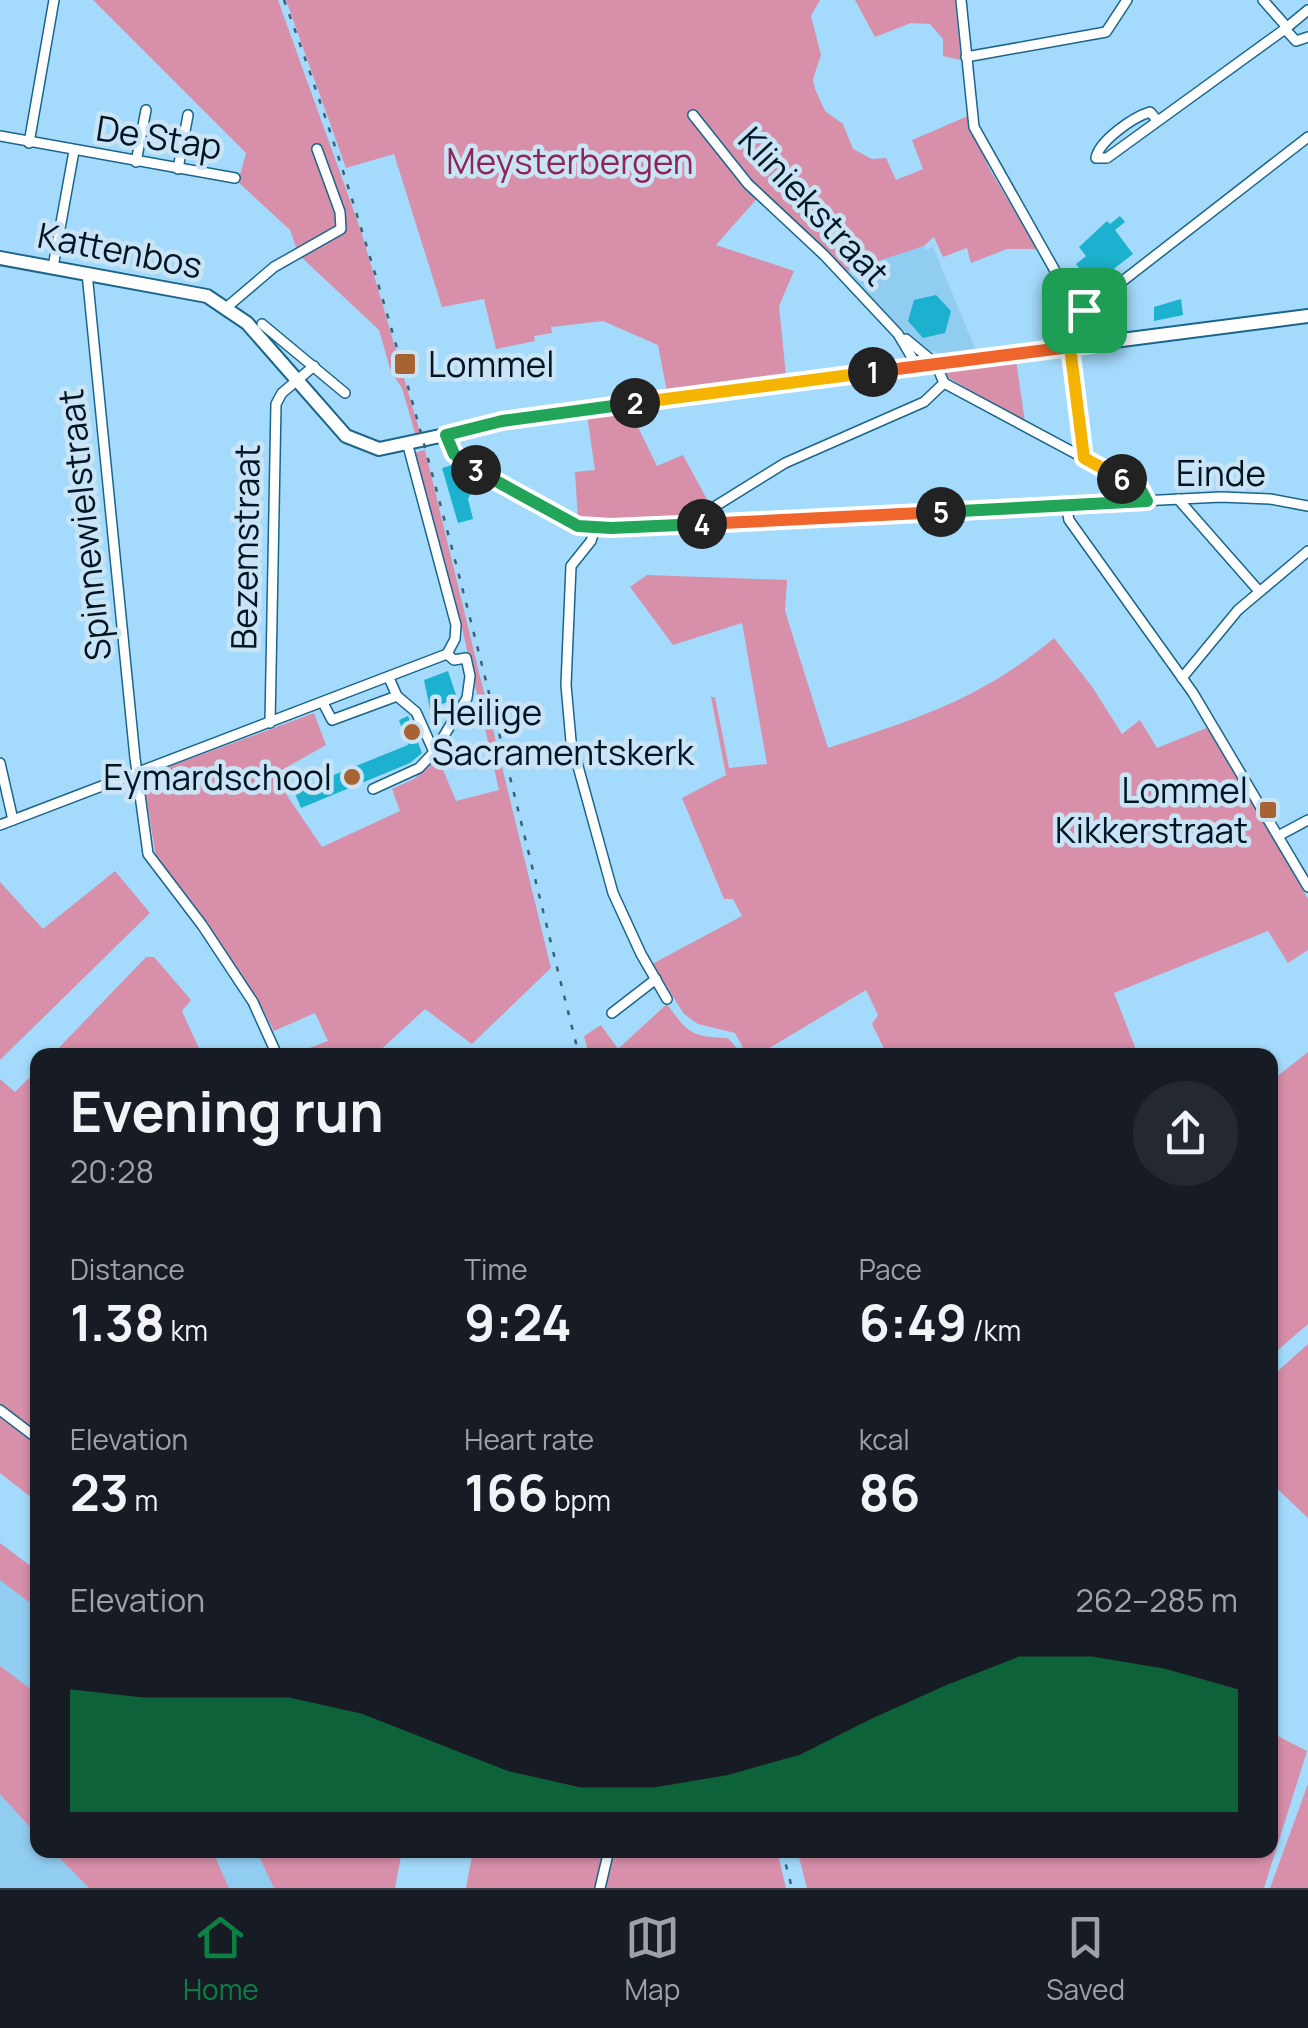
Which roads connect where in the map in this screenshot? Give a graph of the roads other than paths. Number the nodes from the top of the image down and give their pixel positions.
1 (54, 0) edge
2 (961, 0) edge
3 (1126, 0) edge
4 (1263, 0) edge
5 (1308, 10) edge
6 (1285, 27) junction
7 (1308, 37) edge
8 (966, 57) junction
9 (146, 110) dead end
10 (693, 114) dead end
11 (188, 115) dead end
12 (1158, 121) junction
13 (0, 136) edge
14 (1308, 137) edge
15 (29, 143) junction
16 (318, 148) dead end
17 (74, 151) junction
18 (136, 162) junction
19 (178, 169) junction
20 (234, 178) dead end
21 (0, 258) edge
22 (53, 267) junction
23 (87, 273) junction
24 (227, 307) junction
25 (1084, 310) junction
26 (1308, 316) edge
27 (262, 324) dead end
28 (898, 334) junction
29 (1092, 344) junction
30 (1070, 347) junction
31 (936, 364) junction
32 (314, 366) junction
33 (917, 366) junction
34 (297, 381) junction
35 (944, 383) junction
36 (346, 393) dead end
37 (446, 435) junction
38 (408, 446) junction
39 (1084, 458) junction
40 (1178, 500) junction
41 (1147, 501) junction
42 (1066, 506) junction
43 (1308, 506) edge
44 (708, 524) junction
45 (595, 528) junction
46 (1308, 551) edge
47 (1258, 590) junction
48 (456, 629) junction
49 (447, 654) junction
50 (466, 658) junction
51 (389, 678) junction
52 (1182, 678) junction
53 (397, 696) junction
54 (324, 703) junction
55 (270, 723) junction
56 (434, 752) junction
57 (0, 764) edge
58 (137, 772) junction
59 (373, 789) dead end
60 (13, 820) junction
61 (1308, 820) edge
62 (0, 825) edge
63 (1278, 836) junction
64 (1308, 887) edge
65 (656, 980) junction
66 (668, 998) dead end
67 (612, 1013) dead end
68 (274, 1048) edge
69 (0, 1410) edge
70 (30, 1433) edge
71 (607, 1858) edge
72 (600, 1888) edge

1 - 15 street
2 - 8 street
3 - 8 street
4 - 6 street
5 - 6 street
6 - 7 street
6 - 12 street
8 - 25 street
9 - 18 street
10 - 28 street, Kliniekstraat
11 - 19 street
12 - 12 street
13 - 15 street, De Stap
14 - 25 street
15 - 17 street, De Stap
16 - 24 street, Kattenbos
17 - 18 street, De Stap
17 - 22 street, De Stap
18 - 19 street, De Stap
19 - 20 street, De Stap
21 - 22 main road, Kattenbos
22 - 23 main road, Kattenbos
23 - 24 main road, Kattenbos
23 - 58 street, Spinnewielstraat
24 - 34 main road, Kattenbos
25 - 29 street
25 - 30 street
26 - 29 main road, Kattenbos
27 - 32 street
28 - 31 street, Kliniekstraat
28 - 33 street, Kliniekstraat
29 - 30 main road, Kattenbos
30 - 31 main road, Kattenbos
30 - 39 street
31 - 33 main road, Kattenbos
31 - 35 street
32 - 34 street
32 - 36 street
33 - 37 main road, Kattenbos
34 - 38 main road, Kattenbos
34 - 55 street, Bezemstraat
35 - 39 street
35 - 44 street
37 - 38 main road, Kattenbos
37 - 45 street, Einde
38 - 48 street
39 - 41 street
40 - 41 street, Einde
40 - 43 street, Einde
40 - 47 street
41 - 42 street, Einde
42 - 44 street, Einde
42 - 52 street
44 - 45 street, Einde
45 - 65 street
46 - 47 street
47 - 52 street
48 - 49 street
48 - 50 street
49 - 50 street
49 - 51 street
50 - 56 street
51 - 53 street
51 - 54 street
52 - 63 street
53 - 54 street
53 - 56 street
54 - 55 street
55 - 58 street
56 - 59 street
57 - 60 street
58 - 60 street
58 - 68 street, Spinnewielstraat
60 - 62 street
61 - 63 street
63 - 64 street
65 - 66 street
65 - 67 street
69 - 70 street
71 - 72 street

